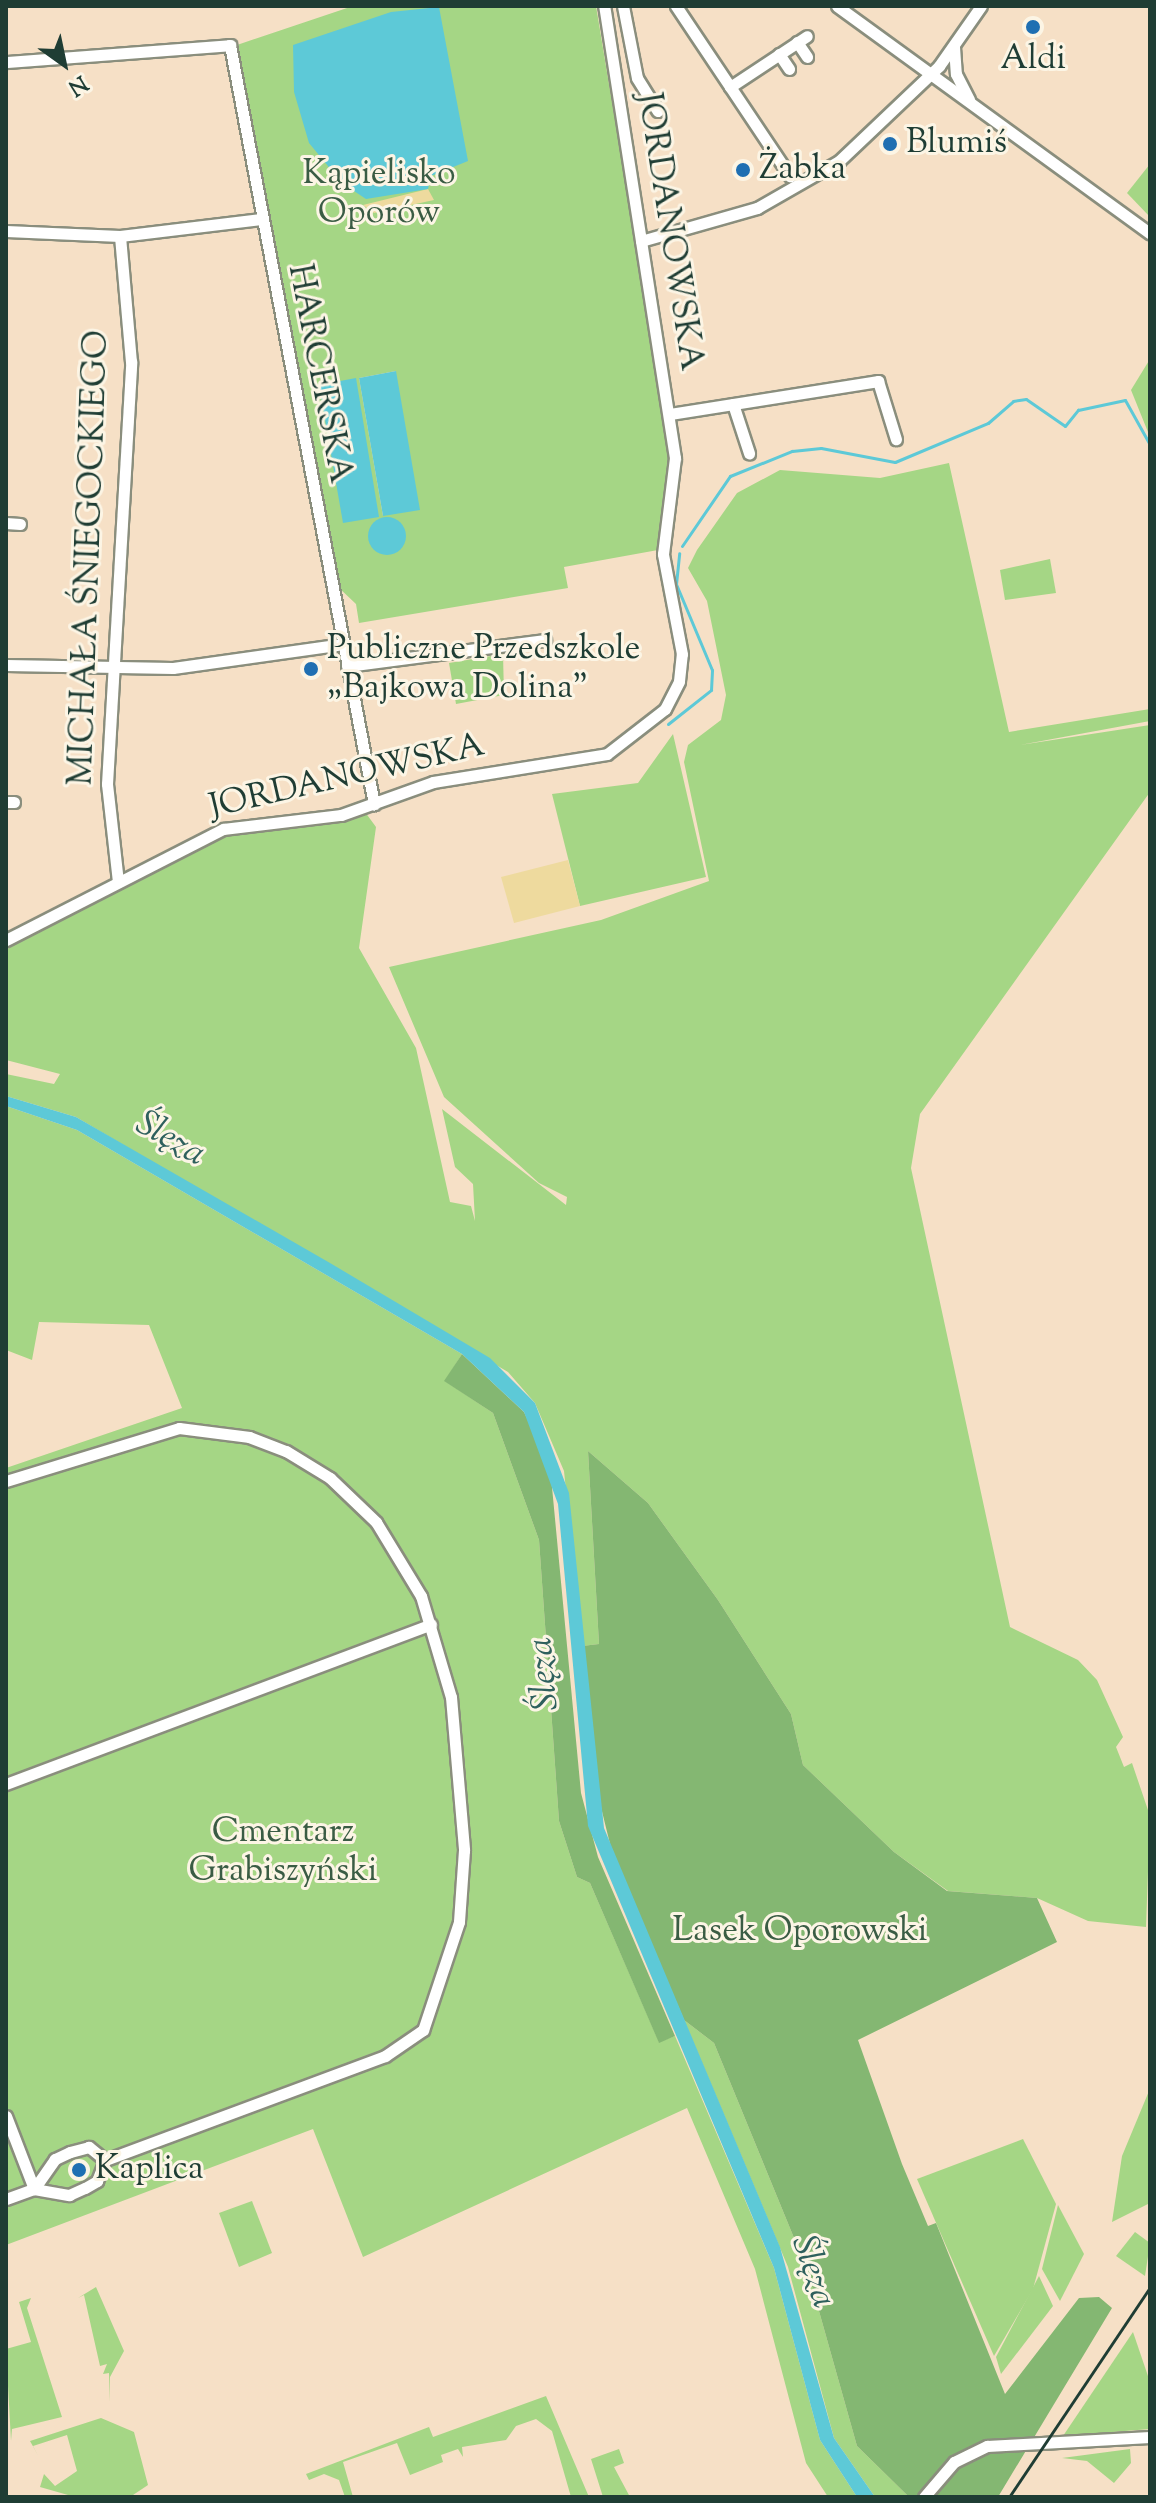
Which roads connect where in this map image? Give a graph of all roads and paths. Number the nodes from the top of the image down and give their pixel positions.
1 (604, 6) edge
2 (623, 6) edge
3 (676, 6) edge
4 (837, 6) edge
5 (981, 6) edge
6 (954, 47) junction
7 (779, 54) junction
8 (807, 57) dead end
9 (6, 62) edge
10 (789, 69) dead end
11 (931, 75) junction
12 (730, 87) junction
13 (972, 104) junction
14 (658, 111) dead end
15 (790, 176) dead end
16 (261, 219) junction
17 (6, 231) edge
18 (1150, 233) edge
19 (120, 236) junction
20 (641, 241) junction
21 (733, 404) junction
22 (670, 414) junction
23 (895, 436) dead end
24 (749, 453) dead end
25 (6, 523) edge
26 (20, 524) dead end
27 (545, 640) dead end
28 (343, 644) junction
29 (6, 665) edge
30 (347, 666) junction
31 (113, 670) junction
32 (374, 804) junction
33 (118, 882) junction
34 (6, 940) edge
35 (6, 1481) edge
36 (431, 1624) junction
37 (6, 1784) edge
38 (6, 2116) edge
39 (105, 2160) junction
40 (34, 2189) junction
41 (6, 2199) edge
42 (1150, 2437) edge
43 (924, 2497) edge

1 - 20 street, JORDANOWSKA
2 - 14 street
3 - 12 street
4 - 11 street
5 - 6 street
6 - 11 street
6 - 13 street
7 - 8 street
7 - 10 street
7 - 12 street
9 - 16 street, HARCERSKA
11 - 13 street
11 - 20 street
12 - 15 street
13 - 18 street
16 - 19 street
16 - 28 street, HARCERSKA
17 - 19 street
19 - 31 street, MICHAŁA ŚNIEGOCKIEGO
20 - 22 street, JORDANOWSKA
21 - 22 street
21 - 23 street
21 - 24 street
22 - 32 street, JORDANOWSKA
25 - 26 street
27 - 30 street
28 - 30 street, HARCERSKA
28 - 31 street
29 - 31 street
30 - 32 street, HARCERSKA
31 - 33 street, MICHAŁA ŚNIEGOCKIEGO
32 - 33 street, JORDANOWSKA
33 - 34 street, JORDANOWSKA
35 - 36 street
36 - 37 street
36 - 39 street
38 - 40 street
39 - 40 street
39 - 40 street
40 - 41 street
42 - 43 street

